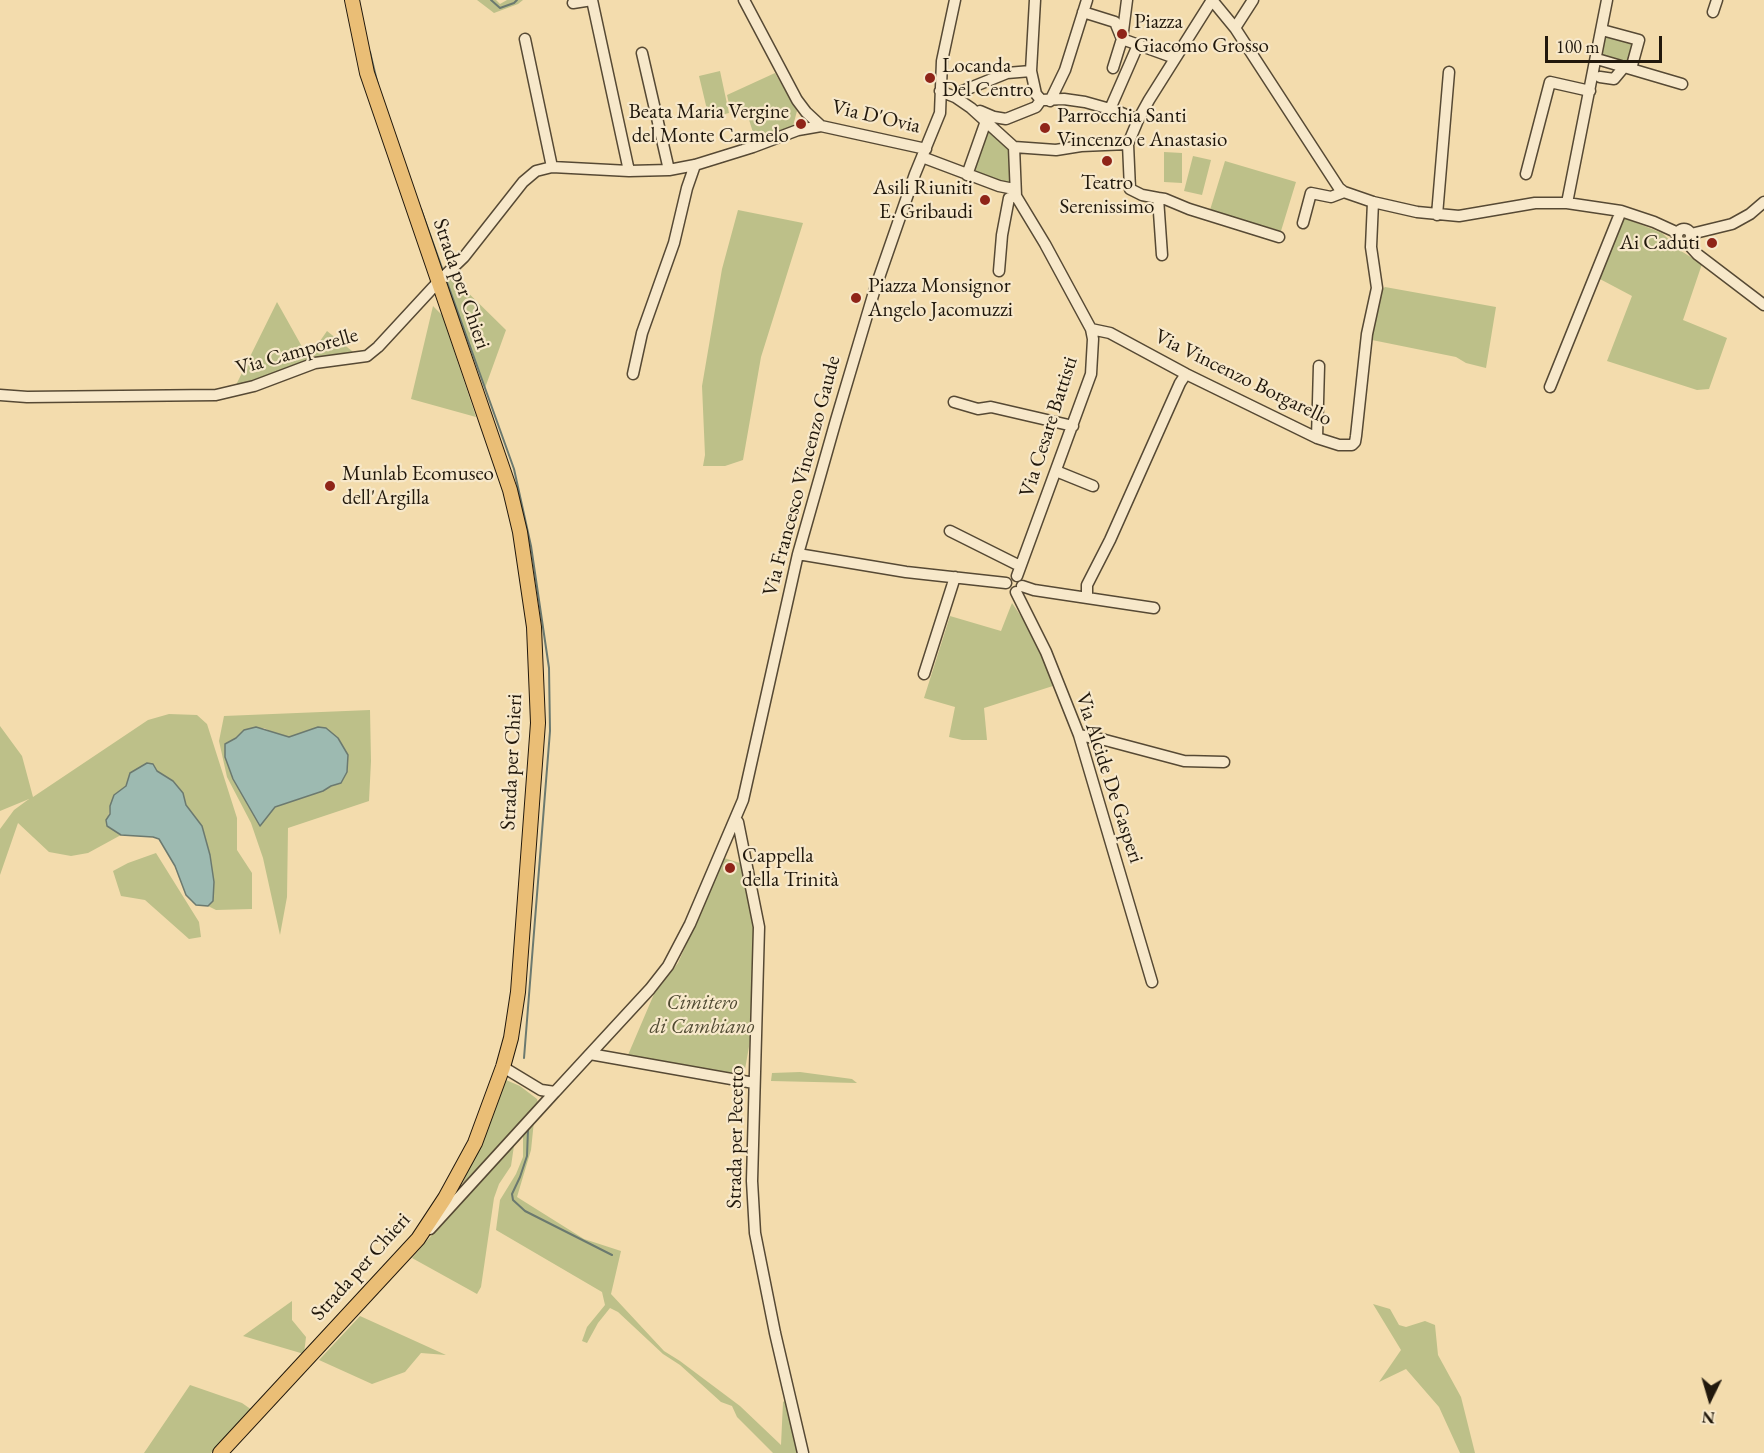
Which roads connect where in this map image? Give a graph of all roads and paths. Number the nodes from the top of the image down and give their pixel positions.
1 (352, 0) edge
2 (744, 0) edge
3 (955, 0) edge
4 (1035, 0) edge
5 (1087, 0) edge
6 (1127, 0) edge
7 (1212, 0) edge
8 (1252, 0) edge
9 (1608, 0) edge
10 (1717, 0) edge
11 (573, 3) dead end
12 (1083, 12) junction
13 (1713, 12) dead end
14 (1235, 28) junction
15 (1602, 30) junction
16 (525, 39) dead end
17 (1122, 39) junction
18 (1138, 45) junction
19 (642, 53) dead end
20 (1174, 59) junction
21 (1597, 59) junction
22 (1113, 68) dead end
23 (1628, 68) junction
24 (1031, 71) junction
25 (1449, 72) dead end
26 (1600, 77) junction
27 (1682, 84) dead end
28 (940, 91) junction
29 (1590, 91) junction
30 (955, 97) junction
31 (1046, 100) junction
32 (971, 108) junction
33 (1110, 109) junction
34 (1138, 120) junction
35 (986, 121) junction
36 (821, 126) junction
37 (1128, 144) junction
38 (1014, 147) junction
39 (924, 153) junction
40 (696, 165) junction
41 (552, 167) junction
42 (669, 170) junction
43 (629, 171) junction
44 (1526, 174) dead end
45 (967, 175) junction
46 (1015, 192) junction
47 (1344, 192) junction
48 (1158, 198) junction
49 (1373, 202) junction
50 (1764, 202) edge
51 (1568, 203) junction
52 (1621, 211) junction
53 (1437, 214) junction
54 (1303, 224) dead end
55 (1279, 237) dead end
56 (1689, 239) junction
57 (1162, 255) dead end
58 (999, 271) dead end
59 (439, 280) junction
60 (1764, 305) edge
61 (1091, 329) junction
62 (1319, 366) dead end
63 (1186, 374) junction
64 (633, 375) dead end
65 (1550, 387) dead end
66 (0, 395) edge
67 (954, 402) dead end
68 (1073, 426) junction
69 (1317, 438) junction
70 (1056, 471) junction
71 (1093, 486) dead end
72 (950, 531) dead end
73 (798, 554) junction
74 (955, 577) junction
75 (1019, 580) junction
76 (1087, 597) junction
77 (1154, 608) dead end
78 (924, 674) dead end
79 (1078, 735) junction
80 (1224, 762) dead end
81 (735, 819) junction
82 (1152, 982) dead end
83 (590, 1054) junction
84 (503, 1067) junction
85 (754, 1083) junction
86 (555, 1092) junction
87 (418, 1239) junction
88 (220, 1453) edge
89 (803, 1453) edge

1 - 59 main road, Strada per Chieri
2 - 36 street, Via D'Ovia
3 - 28 street, Via Francesco Vincenzo Gaude
4 - 24 street
5 - 12 street
6 - 17 street
7 - 14 street
7 - 20 street
8 - 14 street
9 - 15 street
10 - 13 street
11 - 43 street
12 - 17 street
12 - 31 street
14 - 47 street
15 - 21 street
15 - 23 street
16 - 41 street
17 - 18 street
17 - 22 street
18 - 20 street
18 - 33 street
19 - 42 street
20 - 34 street
21 - 23 street
21 - 26 street
21 - 29 street
23 - 26 street
23 - 27 street
24 - 30 street
24 - 31 street
25 - 53 street
26 - 29 street
28 - 30 street
28 - 39 street, Via Francesco Vincenzo Gaude
29 - 44 street
29 - 51 street
30 - 32 street
31 - 32 street
31 - 33 street
32 - 35 street
33 - 34 street
34 - 37 street
35 - 38 street
35 - 45 street
36 - 39 street, Via D'Ovia
36 - 40 street, Via Camporelle
37 - 38 street
37 - 48 street
38 - 46 street
39 - 45 street, Via D'Ovia
39 - 73 street, Via Francesco Vincenzo Gaude
40 - 42 street, Via Camporelle
40 - 64 street
41 - 43 street, Via Camporelle
41 - 59 street, Via Camporelle
42 - 43 street, Via Camporelle
45 - 46 street, Via D'Ovia
46 - 58 street
46 - 61 street, Via Cesare Battisti
47 - 49 street
47 - 54 street
48 - 55 street
48 - 57 street
49 - 53 street
49 - 69 street, Via Vincenzo Borgarello
50 - 56 street
51 - 52 street
51 - 53 street
52 - 56 street
52 - 65 street
56 - 60 street
59 - 66 street, Via Camporelle
59 - 84 main road, Strada per Chieri
61 - 63 street, Via Vincenzo Borgarello
61 - 68 street, Via Cesare Battisti
62 - 69 street
63 - 69 street, Via Vincenzo Borgarello
63 - 76 street
67 - 68 street
68 - 70 street, Via Cesare Battisti
70 - 71 street
70 - 75 street, Via Cesare Battisti
72 - 75 street
73 - 74 street
73 - 81 street, Via Francesco Vincenzo Gaude
74 - 75 street
74 - 78 street
75 - 76 street
75 - 79 street, Via Alcide De Gasperi
76 - 77 street
79 - 80 street
79 - 82 street, Via Alcide De Gasperi
81 - 83 street, Via Francesco Vincenzo Gaude
81 - 85 street, Strada per Pecetto
83 - 85 street
83 - 86 street, Via Francesco Vincenzo Gaude
84 - 86 street
84 - 87 main road, Strada per Chieri
85 - 89 street, Strada per Pecetto
86 - 87 street, Via Francesco Vincenzo Gaude
87 - 88 main road, Strada per Chieri

